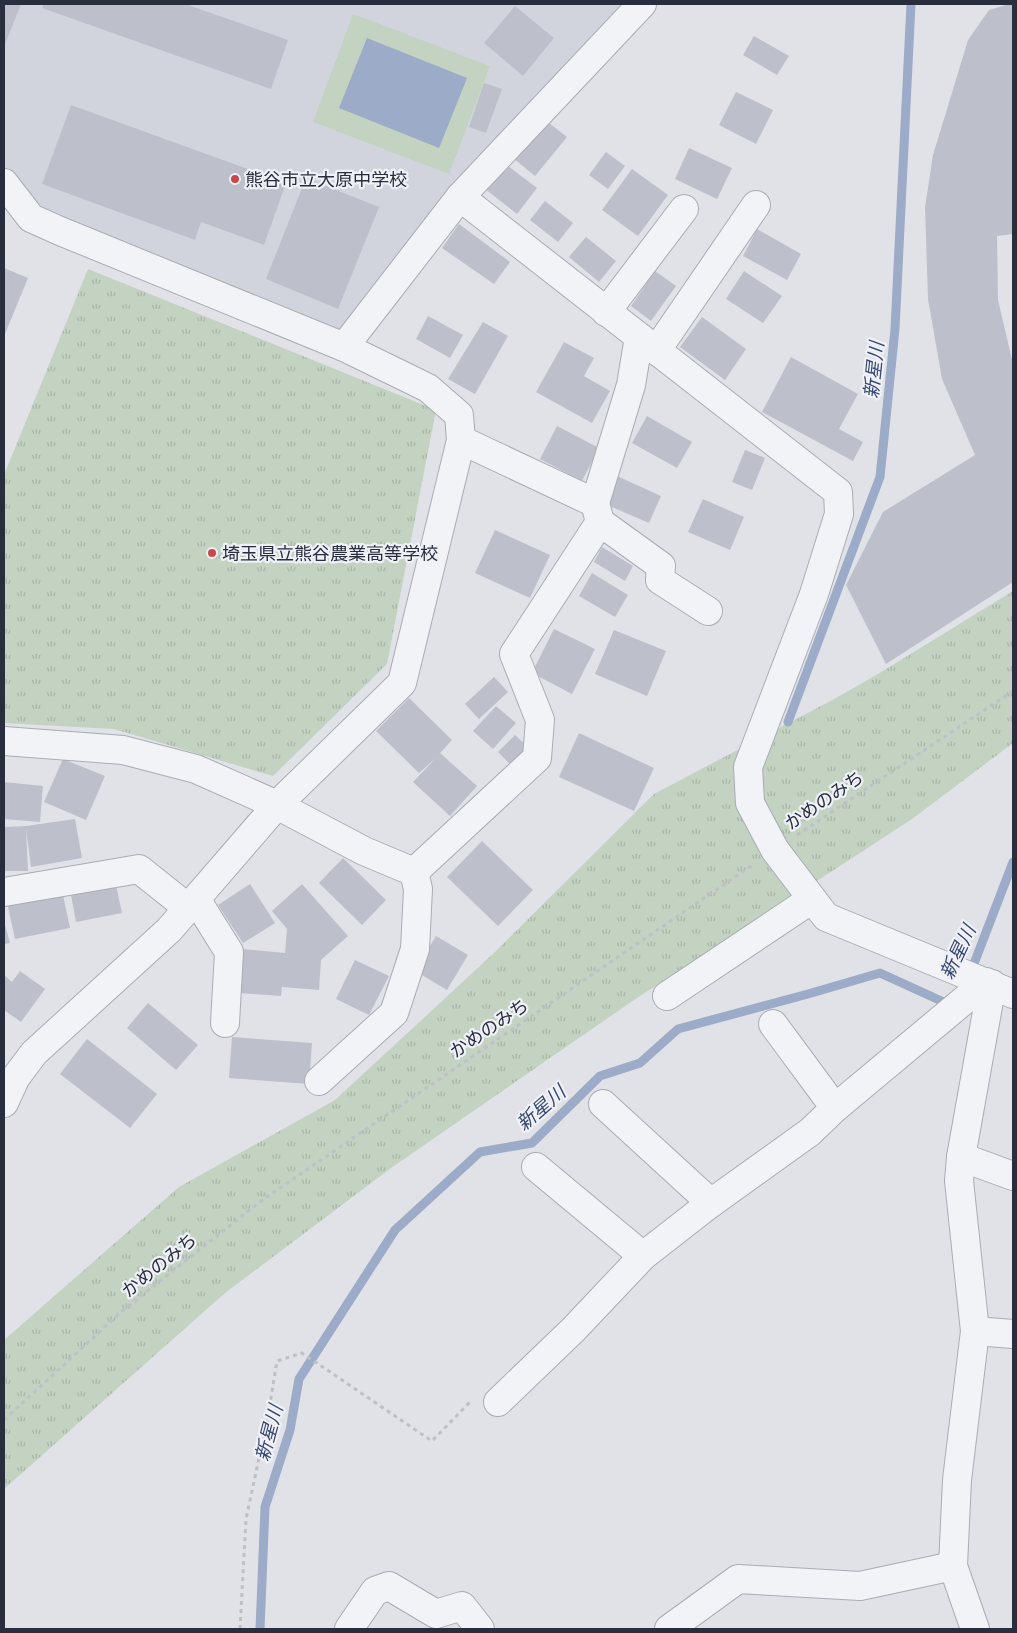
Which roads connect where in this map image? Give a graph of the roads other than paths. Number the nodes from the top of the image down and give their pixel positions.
1 (642, 4) edge
2 (4, 183) edge
3 (460, 196) junction
4 (756, 205) dead end
5 (684, 209) dead end
6 (606, 312) junction
7 (648, 344) junction
8 (344, 346) junction
9 (461, 440) junction
10 (598, 512) junction
11 (708, 611) dead end
12 (4, 741) edge
13 (278, 806) junction
14 (414, 872) junction
15 (4, 892) edge
16 (812, 899) junction
17 (192, 903) junction
18 (997, 987) edge
19 (667, 996) dead end
20 (225, 1023) dead end
21 (774, 1024) dead end
22 (319, 1081) dead end
23 (4, 1102) edge
24 (603, 1104) dead end
25 (835, 1108) junction
26 (961, 1156) junction
27 (536, 1167) dead end
28 (1013, 1176) edge
29 (711, 1203) junction
30 (643, 1256) junction
31 (975, 1331) junction
32 (1013, 1334) edge
33 (498, 1402) road end
34 (953, 1566) junction
35 (350, 1629) edge
36 (480, 1629) edge
37 (669, 1629) edge
38 (975, 1629) edge

1 - 3 street
2 - 8 street
3 - 6 street
3 - 8 street
4 - 7 street
5 - 6 street
6 - 7 street
7 - 10 street
7 - 16 street
8 - 9 street
9 - 10 street
9 - 13 street
10 - 11 street
10 - 14 street
12 - 13 street
13 - 14 street
13 - 17 street
14 - 22 street
15 - 17 street
16 - 18 street
16 - 19 street
17 - 20 street
17 - 23 street
18 - 25 street
18 - 26 street
21 - 25 street
24 - 29 street
25 - 29 street
26 - 28 street
26 - 31 street
27 - 30 street
29 - 30 street
30 - 33 street
31 - 32 street
31 - 34 street
34 - 37 street
34 - 38 street
35 - 36 street

